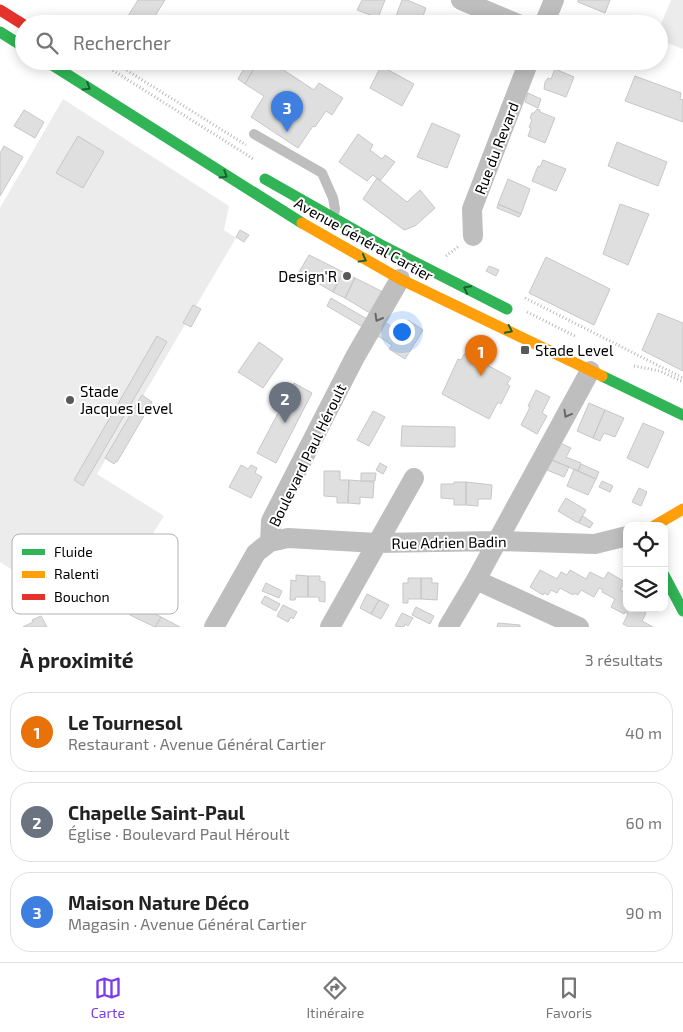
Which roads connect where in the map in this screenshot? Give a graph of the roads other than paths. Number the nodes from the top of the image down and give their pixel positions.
1 (462, 0) edge
2 (554, 0) edge
3 (0, 10) edge
4 (497, 15) edge
5 (548, 15) edge
6 (15, 19) edge
7 (0, 32) edge
8 (15, 41) edge
9 (60, 70) edge
10 (526, 70) edge
11 (254, 134) dead end
12 (259, 175) dead end
13 (332, 218) junction
14 (474, 236) dead end
15 (400, 279) junction
16 (518, 314) dead end
17 (590, 371) junction
18 (683, 415) edge
19 (414, 478) dead end
20 (683, 509) edge
21 (661, 522) edge
22 (623, 537) edge
23 (497, 541) junction
24 (270, 542) junction
25 (377, 543) junction
26 (476, 580) junction
27 (668, 583) edge
28 (683, 611) edge
29 (214, 627) edge
30 (330, 627) edge
31 (448, 627) edge
32 (579, 627) edge

1 - 4 street
2 - 5 street
3 - 6 main road
7 - 8 main road
9 -> 15 main road, Avenue Général Cartier
10 - 14 street, Rue du Revard
11 - 13 lane
12 - 13 main road, Avenue Général Cartier
16 -> 13 main road, Avenue Général Cartier
15 -> 17 main road, Avenue Général Cartier
15 -> 24 street, Boulevard Paul Héroult
17 - 18 main road, Avenue Général Cartier
17 -> 23 street
19 - 25 street
20 - 21 main road
22 - 23 street, Rue Adrien Badin
23 - 25 street, Rue Adrien Badin
23 - 26 street
24 - 25 street, Rue Adrien Badin
24 - 29 street, Boulevard Paul Héroult
25 - 30 street
26 - 31 street
26 - 32 street
27 - 28 main road

